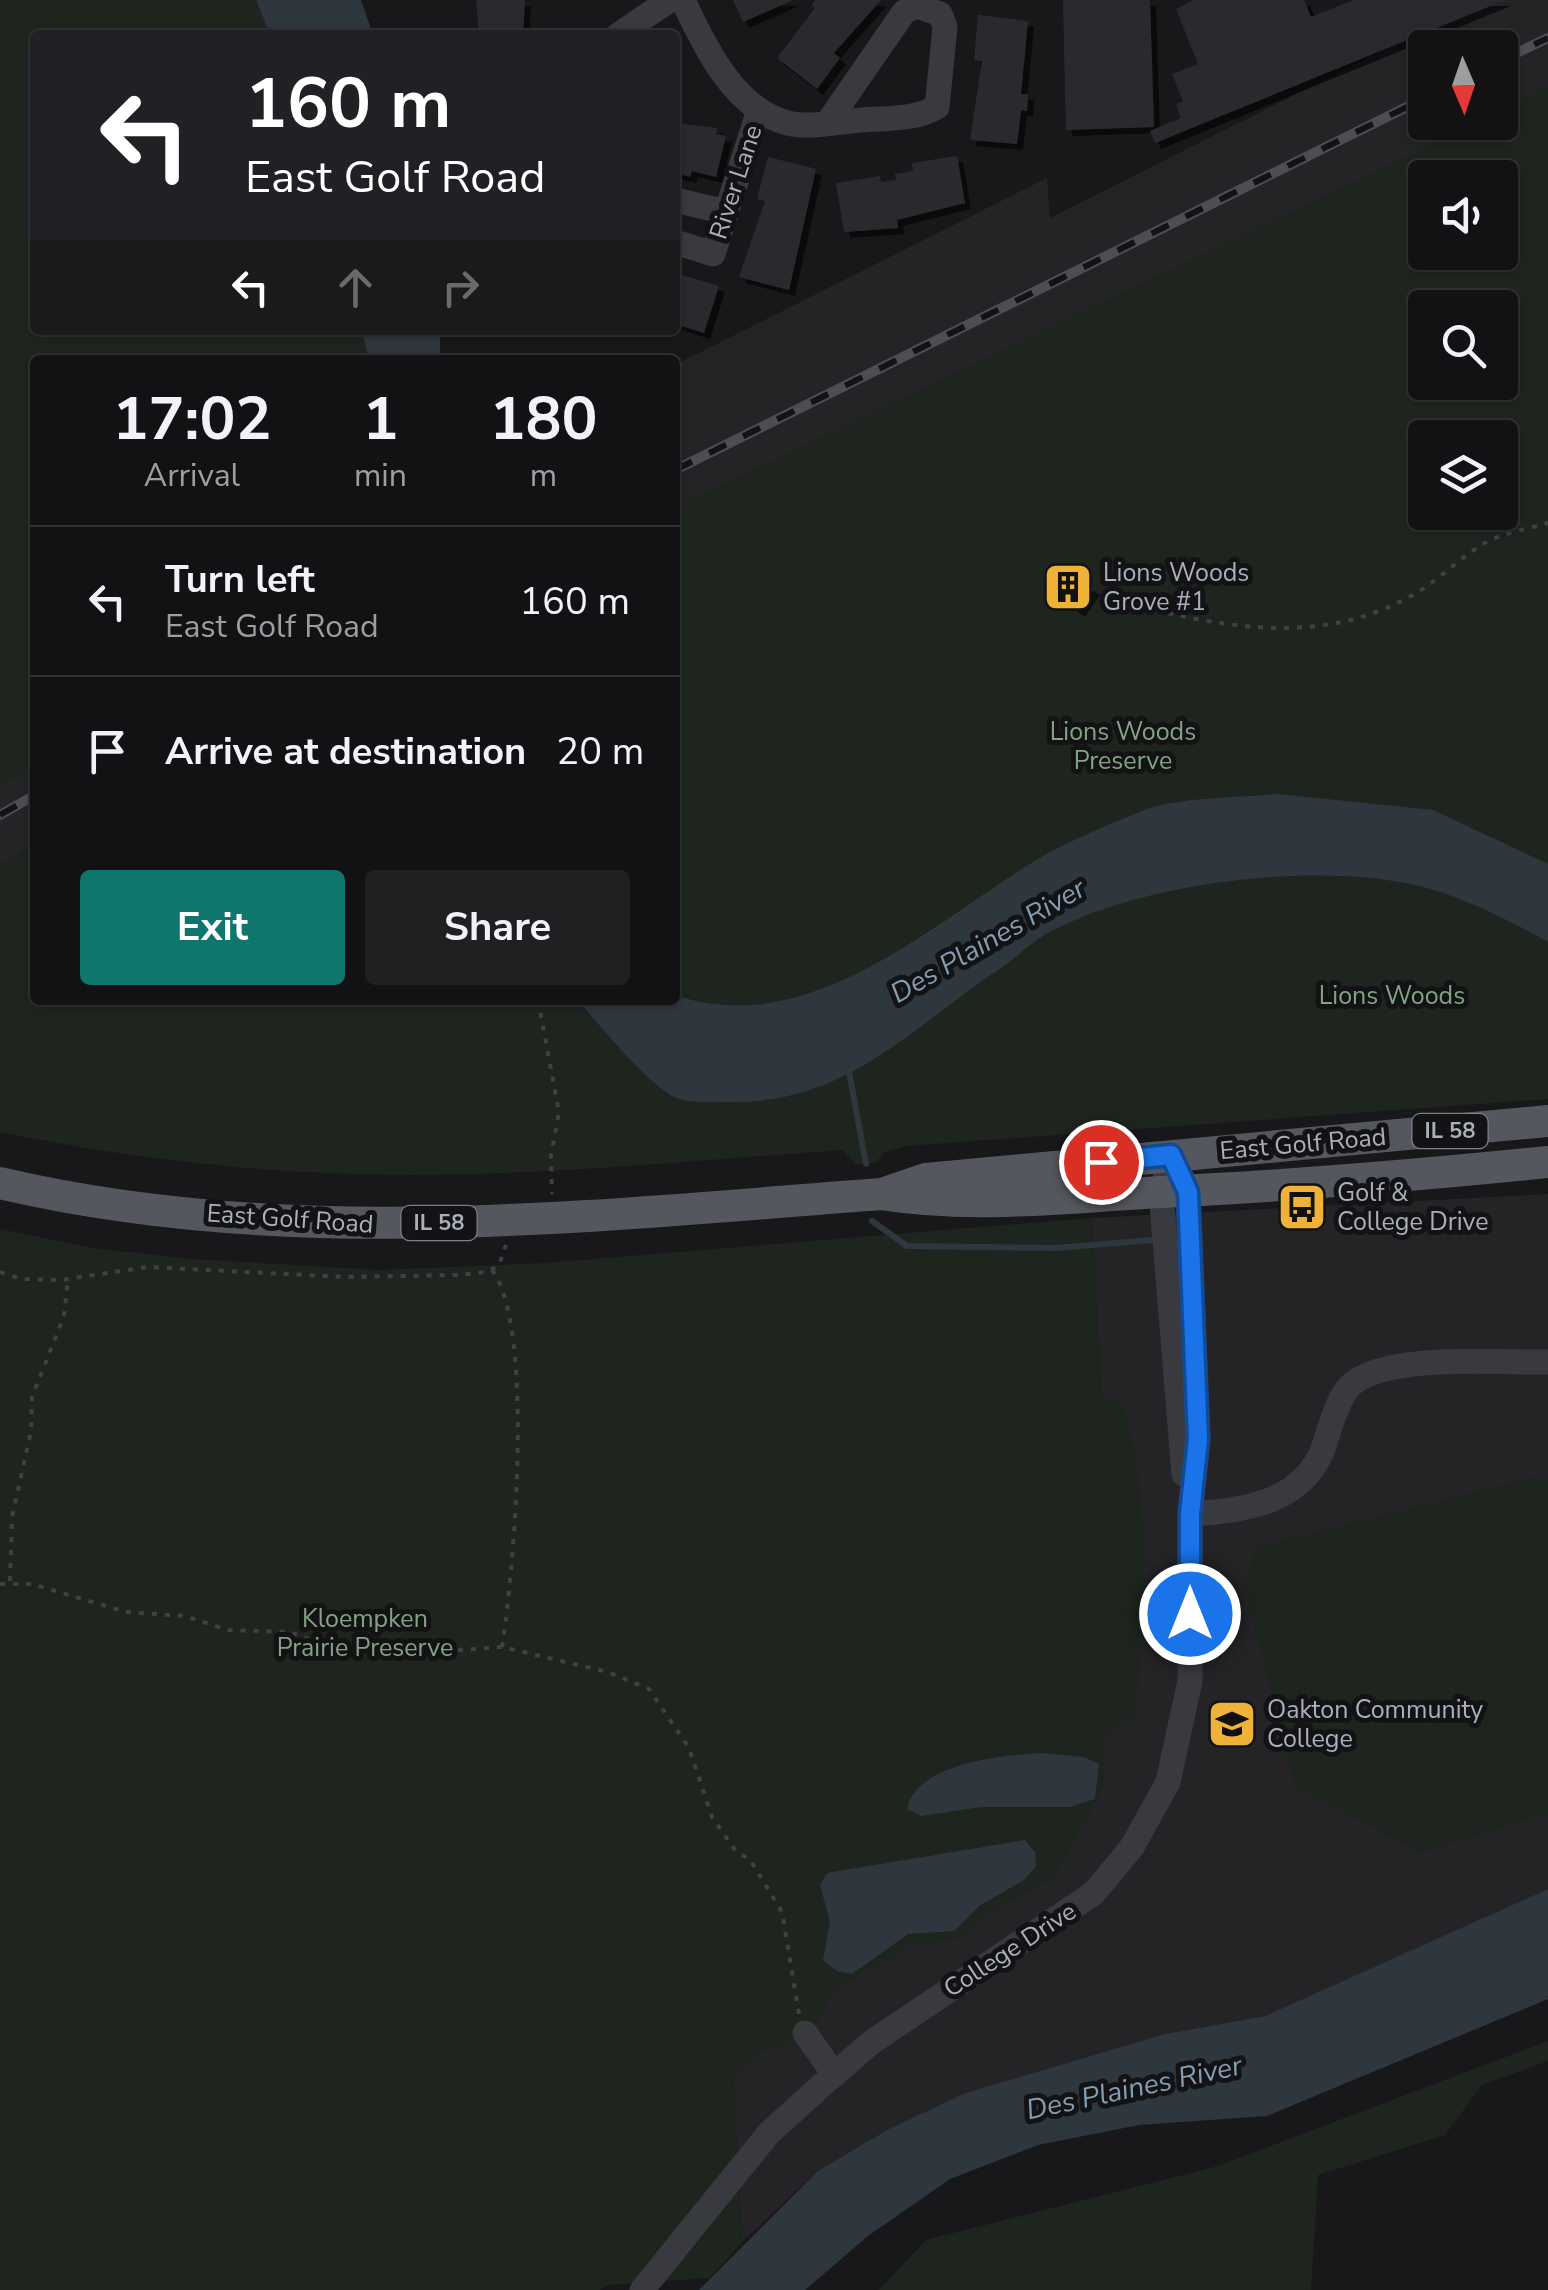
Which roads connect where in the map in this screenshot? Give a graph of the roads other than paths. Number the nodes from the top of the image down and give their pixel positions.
1 (670, 0) edge
2 (683, 0) edge
3 (625, 30) edge
4 (758, 110) junction
5 (828, 122) junction
6 (680, 201) edge
7 (726, 212) junction
8 (680, 244) edge
9 (1548, 1121) edge
10 (1171, 1155) junction
11 (1548, 1162) edge
12 (0, 1183) edge
13 (1174, 1192) junction
14 (880, 1194) junction
15 (1548, 1362) edge
16 (1190, 1514) junction
17 (805, 2034) road end
18 (834, 2074) junction
19 (642, 2290) edge

1 - 3 street
2 - 4 street
4 - 5 street
4 - 7 street, River Lane
5 - 5 street
6 - 7 street
7 - 8 street, River Lane
9 - 10 main road, East Golf Road / IL 58
10 - 13 street, College Drive
10 - 14 main road, East Golf Road / IL 58
11 - 13 main road, East Golf Road / IL 58
12 - 14 main road, East Golf Road / IL 58
13 - 14 main road, East Golf Road / IL 58
13 - 16 street, College Drive
15 - 16 street
16 - 18 street, College Drive
17 - 18 street
18 - 19 street, College Drive

